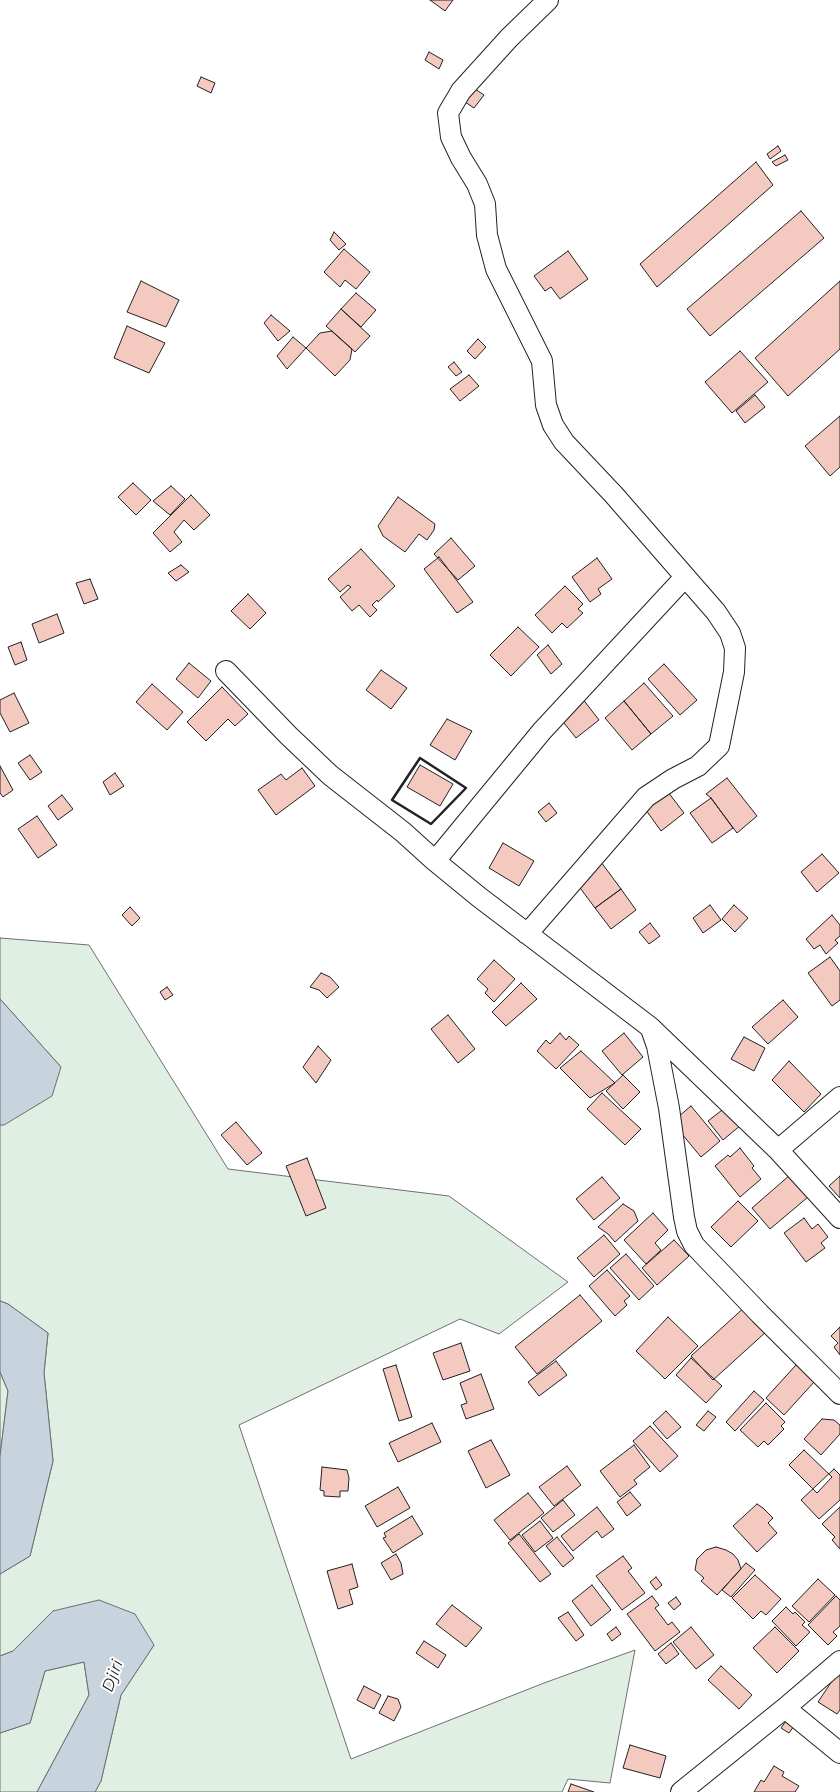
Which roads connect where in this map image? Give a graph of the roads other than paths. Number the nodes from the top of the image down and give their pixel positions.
1 (530, 0) edge
2 (548, 0) edge
3 (509, 38) junction
4 (685, 577) junction
5 (226, 671) dead end
6 (435, 861) junction
7 (527, 934) junction
8 (650, 1027) junction
9 (840, 1097) edge
10 (778, 1150) junction
11 (840, 1218) edge
12 (840, 1394) edge
13 (840, 1661) edge
14 (785, 1708) junction
15 (840, 1754) edge
16 (681, 1792) edge

1 - 3 street
2 - 3 street
3 - 4 street
4 - 6 street
4 - 7 street
5 - 6 street
6 - 7 street
7 - 8 street
8 - 10 street
8 - 12 street
9 - 10 street
10 - 11 street
13 - 14 street
14 - 15 street
14 - 16 street

